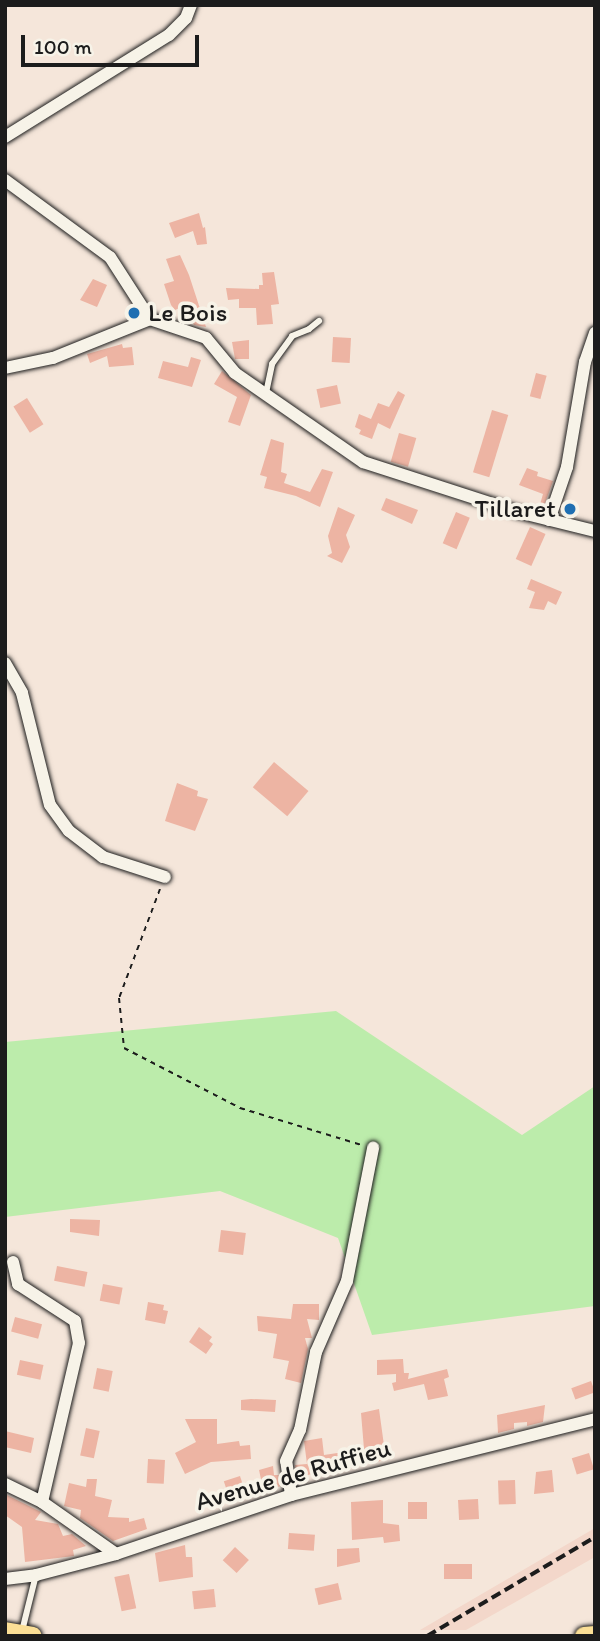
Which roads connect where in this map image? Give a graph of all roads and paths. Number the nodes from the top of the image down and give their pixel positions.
1 (191, 5) edge
2 (5, 137) edge
3 (5, 180) edge
4 (150, 319) junction
5 (319, 321) dead end
6 (595, 333) edge
7 (5, 368) edge
8 (265, 394) junction
9 (550, 520) junction
10 (595, 531) edge
11 (5, 663) edge
12 (165, 877) joint
13 (373, 1148) joint
14 (13, 1262) dead end
15 (595, 1419) edge
16 (5, 1484) edge
17 (291, 1495) junction
18 (42, 1502) junction
19 (116, 1554) junction
20 (36, 1575) junction
21 (5, 1579) edge
22 (20, 1633) edge
23 (595, 1635) edge
24 (584, 1636) edge

1 - 2 street
3 - 4 street
4 - 7 street
4 - 8 street
5 - 8 lane
6 - 9 street
8 - 9 street
9 - 10 street
11 - 12 street
12 - 13 path
13 - 17 street
14 - 18 street
15 - 17 street, Avenue de Ruffieu
16 - 18 street
17 - 19 street, Avenue de Ruffieu
18 - 19 street
19 - 20 street, Avenue de Ruffieu
20 - 21 street, Avenue de Ruffieu
20 - 22 lane
23 - 24 main road

